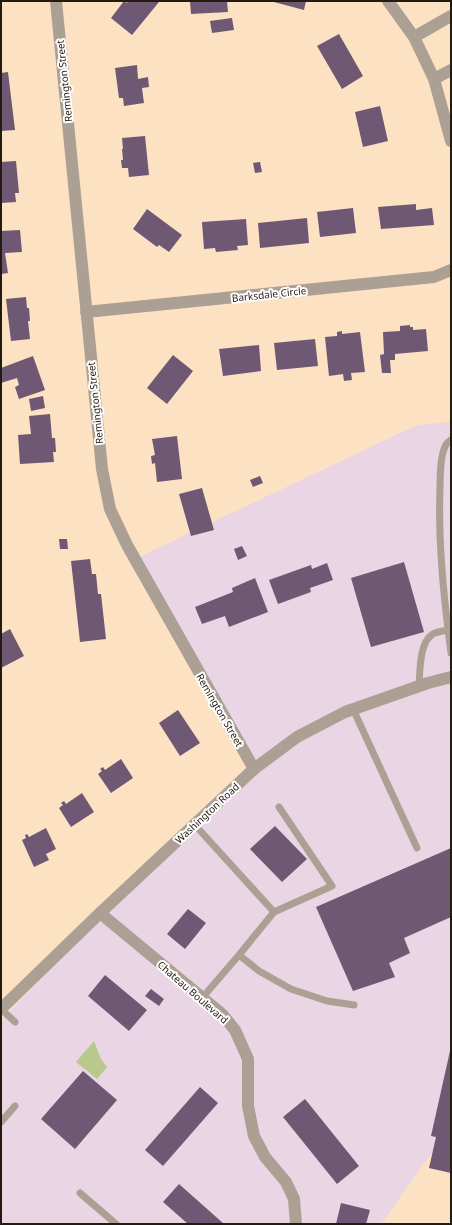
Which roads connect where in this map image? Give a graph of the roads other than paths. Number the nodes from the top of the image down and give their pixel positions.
1 (56, 1) edge
2 (388, 1) edge
3 (451, 16) edge
4 (414, 37) junction
5 (451, 70) edge
6 (434, 79) junction
7 (451, 140) edge
8 (451, 270) edge
9 (86, 312) junction
10 (451, 440) edge
11 (450, 630) edge
12 (451, 653) edge
13 (451, 677) edge
14 (419, 686) junction
15 (353, 709) junction
16 (254, 769) junction
17 (279, 807) dead end
18 (195, 825) junction
19 (417, 848) dead end
20 (274, 912) junction
21 (100, 913) junction
22 (239, 955) junction
23 (202, 998) junction
24 (354, 1005) dead end
25 (1, 1009) edge
26 (15, 1022) dead end
27 (15, 1106) dead end
28 (1, 1122) edge
29 (80, 1193) dead end
30 (116, 1224) edge
31 (296, 1224) edge

1 - 9 street, Remington Street
2 - 4 street
3 - 4 street
4 - 6 street
5 - 6 street
6 - 7 street
8 - 9 street, Barksdale Circle
9 - 16 street, Remington Street
10 - 11 lane
11 - 12 lane
11 - 14 lane
13 - 14 street, Washington Road
14 - 15 street, Washington Road
15 - 16 street, Washington Road
15 - 19 lane
16 - 18 street, Washington Road
17 - 20 lane
18 - 20 lane
18 - 21 street, Washington Road
20 - 22 lane
21 - 23 street, Chateau Boulevard
21 - 25 street, Washington Road
22 - 23 lane
22 - 24 lane
23 - 31 street, Chateau Boulevard
25 - 26 lane
27 - 28 lane
29 - 30 lane

